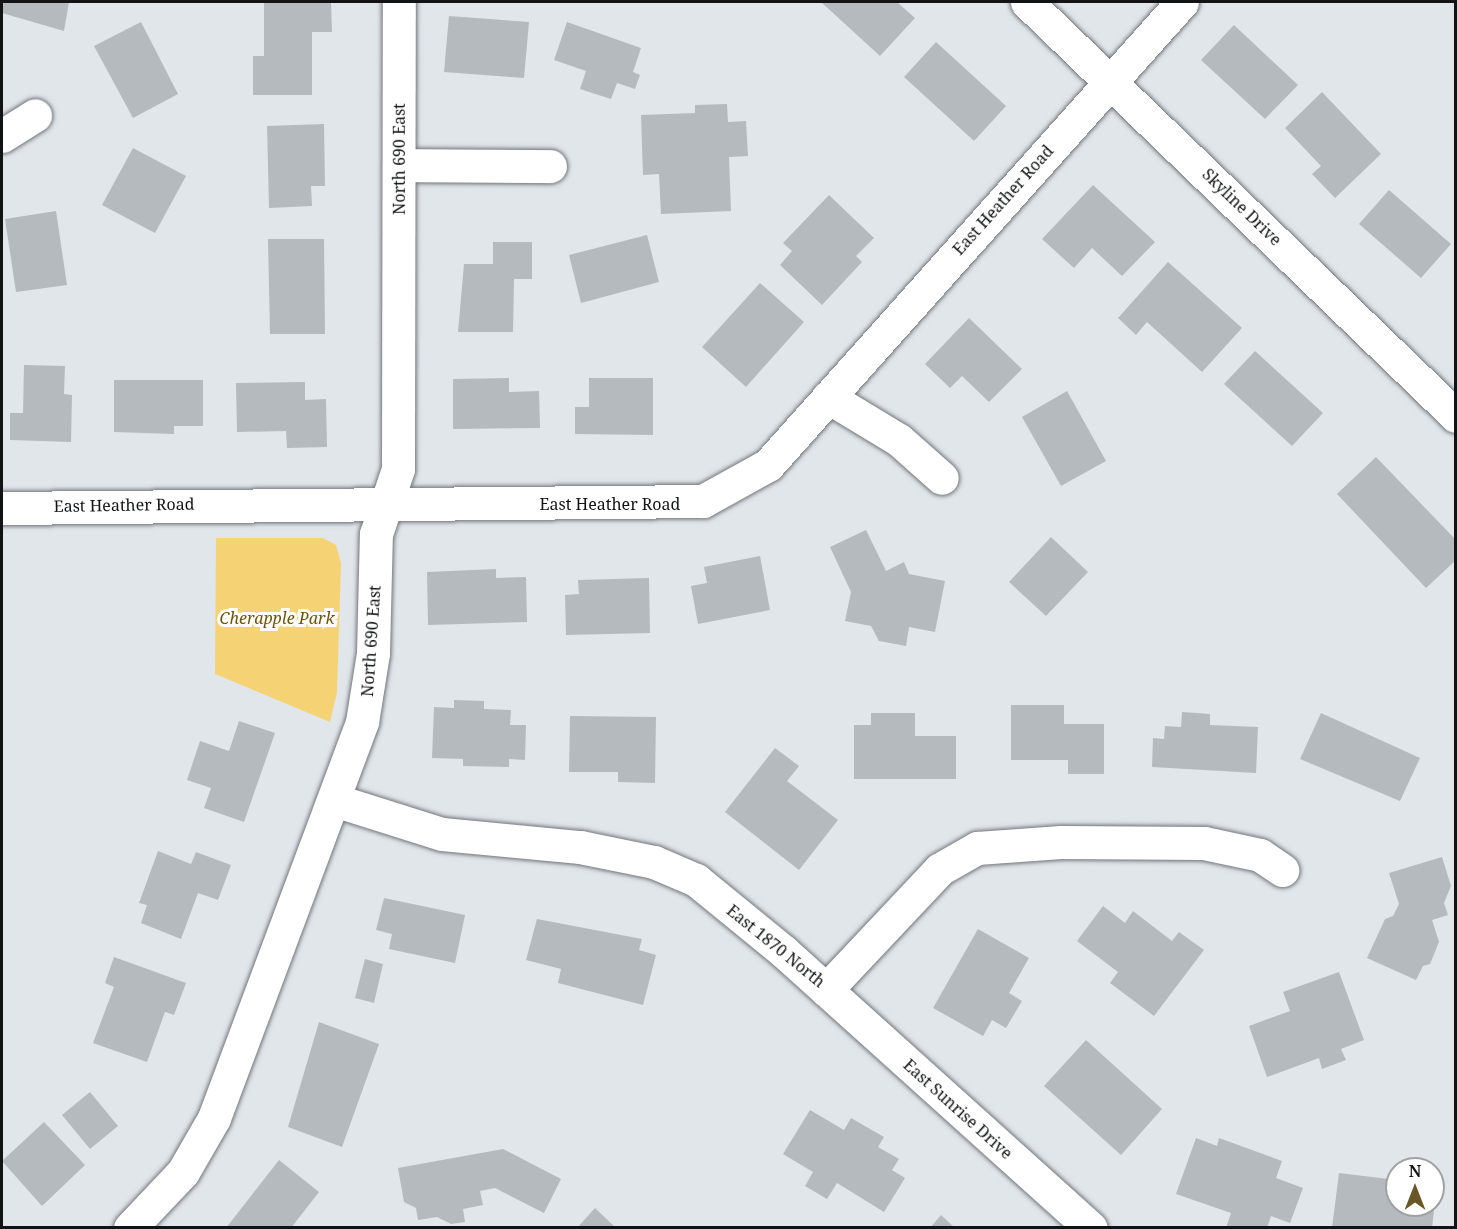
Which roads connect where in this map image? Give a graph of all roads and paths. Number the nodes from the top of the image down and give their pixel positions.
1 (399, 2) edge
2 (1027, 2) edge
3 (1182, 2) edge
4 (1110, 79) junction
5 (35, 115) dead end
6 (2, 136) edge
7 (399, 165) junction
8 (550, 166) dead end
9 (828, 397) junction
10 (1455, 416) edge
11 (942, 478) dead end
12 (387, 503) junction
13 (2, 508) edge
14 (334, 800) junction
15 (1282, 870) dead end
16 (826, 990) junction
17 (130, 1227) edge
18 (1091, 1227) edge

1 - 7 street, North 690 East
2 - 4 street, Skyline Drive
3 - 4 street, East Heather Road
4 - 9 street, East Heather Road
4 - 10 street, Skyline Drive
5 - 6 street
7 - 8 street
7 - 12 street, North 690 East
9 - 11 street
9 - 12 street, East Heather Road
12 - 13 street, East Heather Road
12 - 14 street, North 690 East
14 - 16 street, East 1870 North
14 - 17 street, North 690 East
15 - 16 street, East 1870 North
16 - 18 street, East Sunrise Drive

